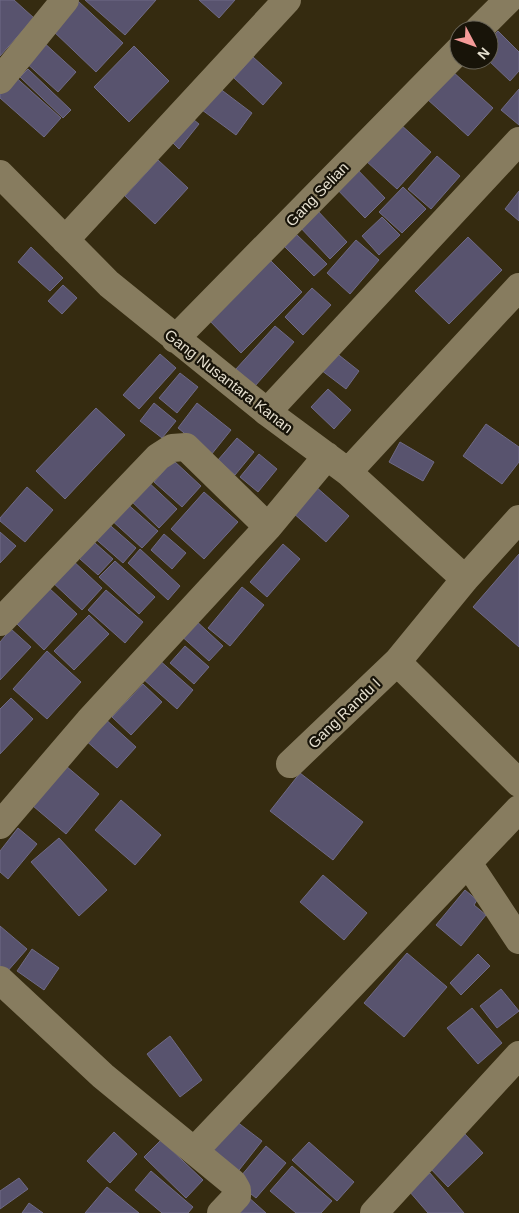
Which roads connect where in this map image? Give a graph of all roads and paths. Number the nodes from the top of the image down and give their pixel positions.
1 (65, 0) edge
2 (287, 0) edge
3 (508, 0) edge
4 (488, 20) edge
5 (449, 60) edge
6 (0, 80) edge
7 (519, 141) edge
8 (5, 189) edge
9 (65, 240) junction
10 (519, 287) edge
11 (175, 339) junction
12 (267, 412) junction
13 (338, 464) junction
14 (519, 519) edge
15 (268, 527) junction
16 (465, 579) junction
17 (0, 622) edge
18 (398, 662) junction
19 (290, 764) dead end
20 (519, 782) edge
21 (519, 809) edge
22 (0, 825) edge
23 (468, 863) junction
24 (519, 940) edge
25 (0, 980) edge
26 (519, 1056) edge
27 (195, 1150) junction
28 (221, 1213) edge
29 (374, 1213) edge

1 - 6 street
2 - 9 street
3 - 4 street
5 - 11 street, Gang Selian
7 - 12 street
8 - 9 street, Gang Nusantara Kanan
9 - 11 street, Gang Nusantara Kanan
10 - 13 street
11 - 12 street, Gang Nusantara Kanan
12 - 13 street, Gang Nusantara Kanan
13 - 15 street
13 - 16 street, Gang Nusantara Kanan
14 - 16 street, Gang Randu I
15 - 17 street
15 - 22 street
16 - 18 street, Gang Randu I
18 - 19 street, Gang Randu I
18 - 20 street
21 - 23 street
23 - 24 street
23 - 27 street
25 - 27 street
26 - 29 street
27 - 28 street

